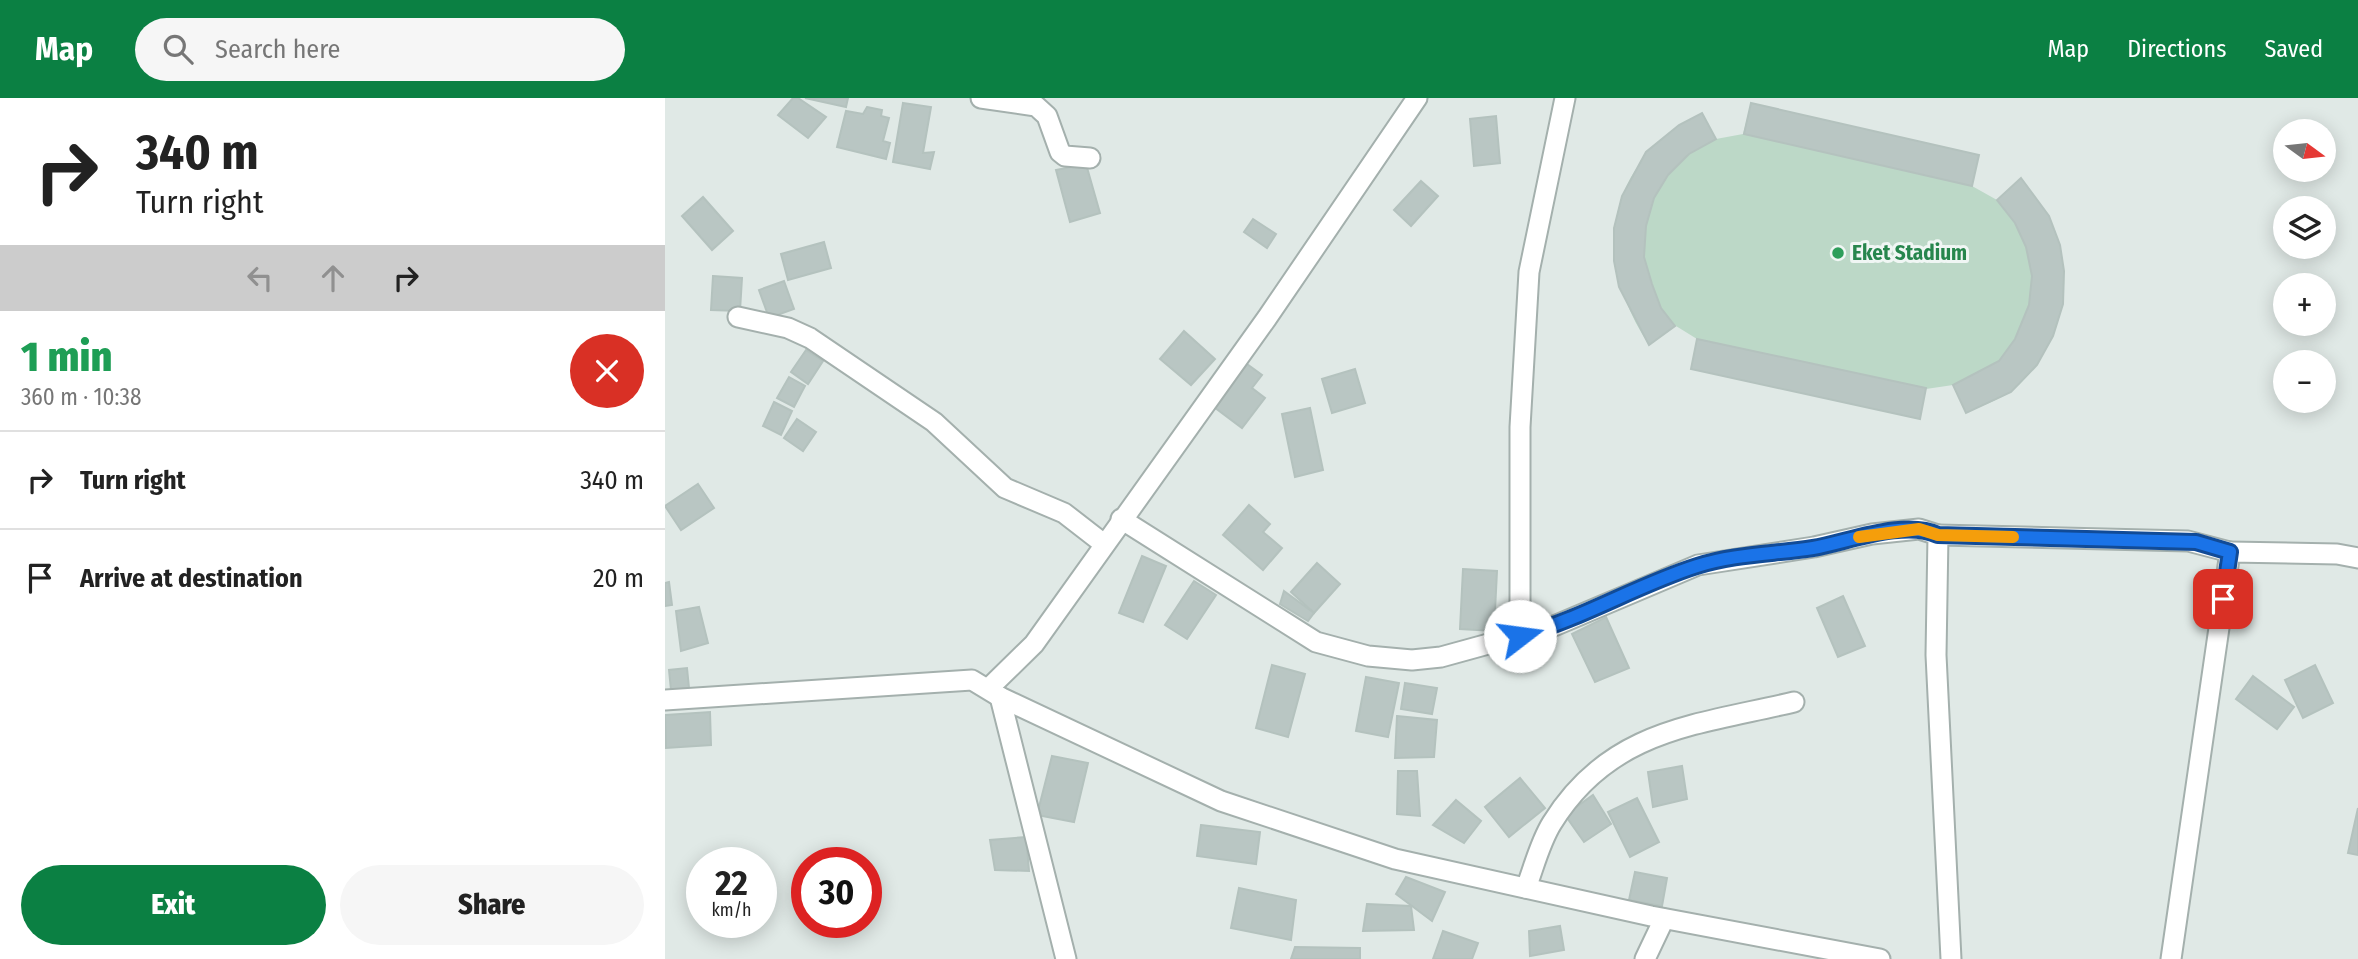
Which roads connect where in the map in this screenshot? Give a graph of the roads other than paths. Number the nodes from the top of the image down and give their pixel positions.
1 (981, 98) edge
2 (1417, 98) edge
3 (1565, 98) edge
4 (1090, 158) dead end
5 (738, 317) dead end
6 (1121, 519) junction
7 (1938, 535) junction
8 (1104, 544) junction
9 (2230, 552) junction
10 (2358, 558) edge
11 (1520, 636) junction
12 (994, 693) junction
13 (665, 700) edge
14 (1794, 702) dead end
15 (1526, 888) junction
16 (1664, 919) junction
17 (1066, 959) edge
18 (1645, 959) edge
19 (1880, 959) edge
20 (1951, 959) edge
21 (2171, 959) edge

1 - 4 street
2 - 6 street
3 - 11 street
5 - 8 street
6 - 8 street
6 - 11 street
7 - 9 street
7 - 11 street
7 - 20 street
8 - 12 street
9 - 10 street
9 - 21 street
12 - 13 street
12 - 15 street
12 - 17 street
14 - 15 street
15 - 16 street
16 - 18 street
16 - 19 street

